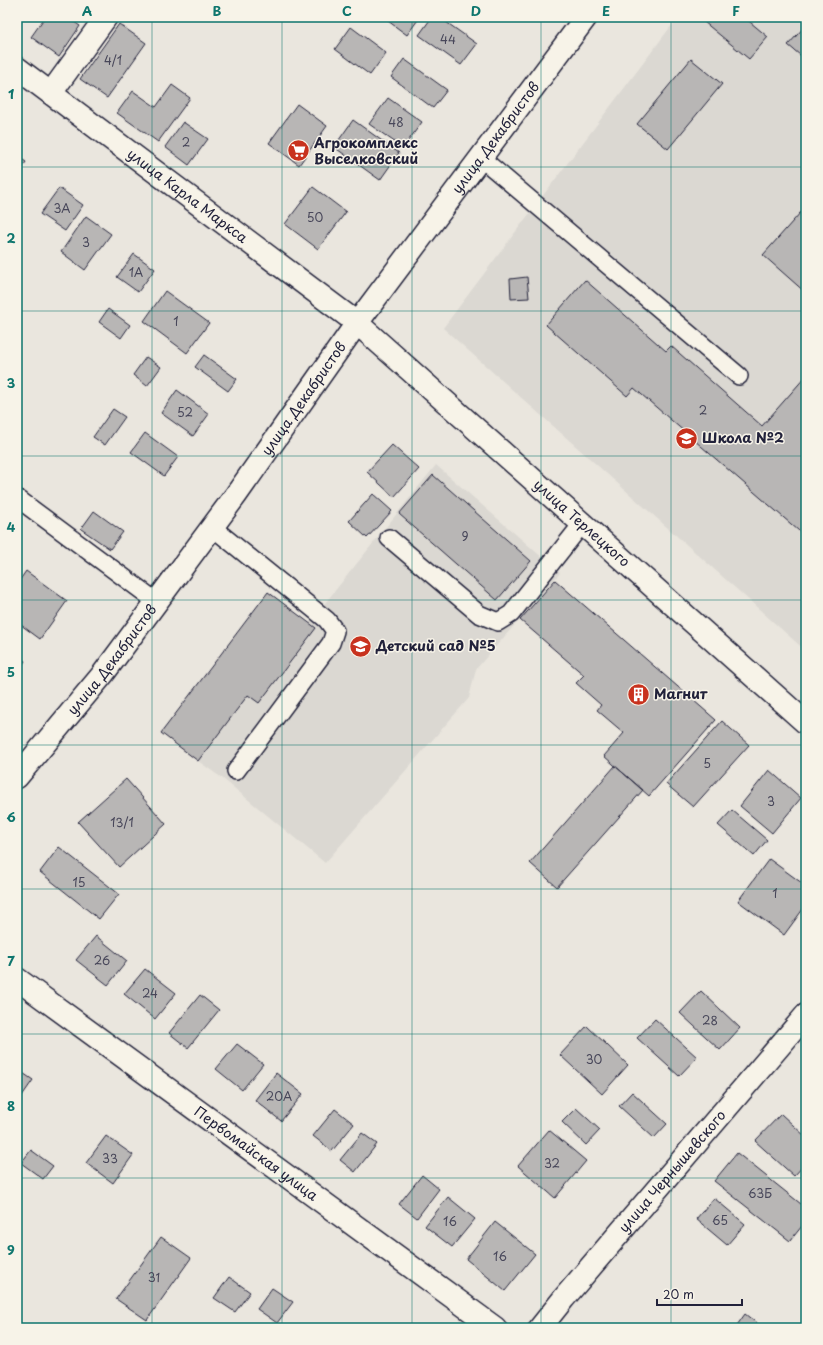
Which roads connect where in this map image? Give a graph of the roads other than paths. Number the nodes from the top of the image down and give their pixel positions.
1 (106, 17) edge
2 (586, 17) edge
3 (17, 68) edge
4 (51, 93) junction
5 (481, 158) junction
6 (357, 323) junction
7 (739, 376) dead end
8 (17, 498) edge
9 (582, 524) junction
10 (212, 527) junction
11 (389, 538) dead end
12 (157, 602) junction
13 (806, 723) edge
14 (236, 771) dead end
15 (17, 777) edge
16 (17, 979) edge
17 (806, 1015) edge
18 (496, 1328) edge
19 (540, 1328) edge

1 - 4 street
2 - 5 street, улица Декабристов
3 - 4 street, улица Карла Маркса
4 - 6 street, улица Карла Маркса
5 - 6 street, улица Декабристов
5 - 7 lane
6 - 9 street, улица Терлецкого
6 - 10 street, улица Декабристов
8 - 12 lane
9 - 11 lane
9 - 13 street, улица Терлецкого
10 - 12 street, улица Декабристов
10 - 14 lane
12 - 15 street, улица Декабристов
16 - 18 street, Первомайская улица
17 - 19 street, улица Чернышевского

